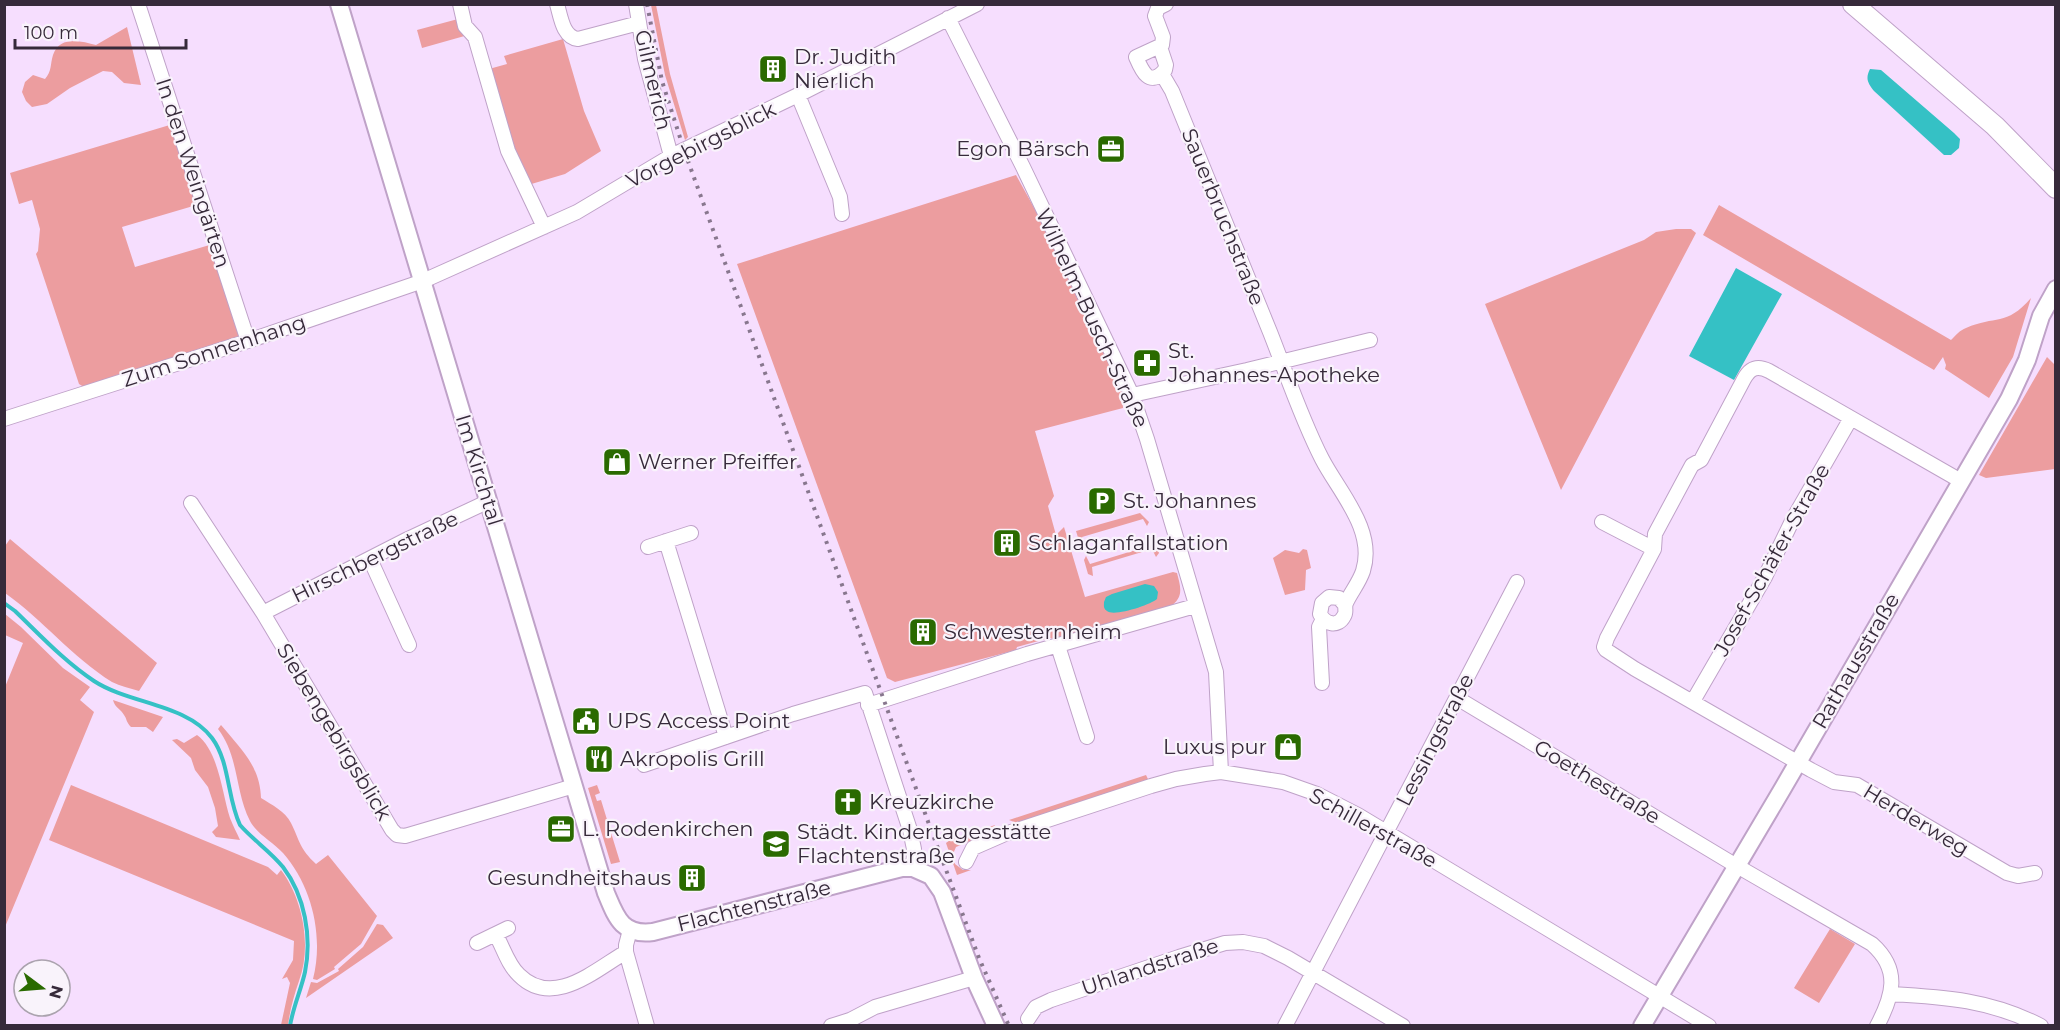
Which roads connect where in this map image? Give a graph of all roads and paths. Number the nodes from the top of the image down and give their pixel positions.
1 (138, 4) edge
2 (339, 4) edge
3 (460, 4) edge
4 (557, 4) edge
5 (636, 4) edge
6 (977, 4) edge
7 (1166, 4) edge
8 (1853, 4) edge
9 (948, 18) junction
10 (639, 22) junction
11 (1160, 47) junction
12 (1162, 74) junction
13 (798, 95) junction
14 (671, 156) junction
15 (2055, 188) edge
16 (842, 214) dead end
17 (544, 227) junction
18 (423, 281) junction
19 (2055, 289) edge
20 (1370, 340) dead end
21 (248, 341) junction
22 (1282, 362) junction
23 (1132, 395) junction
24 (1851, 418) junction
25 (4, 419) edge
26 (1961, 482) junction
27 (489, 501) junction
28 (191, 504) dead end
29 (1602, 522) dead end
30 (691, 533) dead end
31 (666, 541) junction
32 (648, 547) dead end
33 (1654, 549) junction
34 (370, 559) junction
35 (1517, 582) dead end
36 (1345, 605) junction
37 (1195, 606) junction
38 (263, 613) junction
39 (1323, 619) junction
40 (409, 645) dead end
41 (1058, 646) junction
42 (1322, 683) dead end
43 (1457, 698) junction
44 (866, 699) junction
45 (1693, 701) junction
46 (726, 737) junction
47 (1087, 737) dead end
48 (1798, 762) junction
49 (644, 765) dead end
50 (1221, 772) junction
51 (574, 786) junction
52 (1387, 833) junction
53 (966, 862) dead end
54 (1737, 864) junction
55 (913, 868) junction
56 (2035, 873) dead end
57 (630, 930) junction
58 (477, 943) dead end
59 (626, 952) junction
60 (1313, 972) junction
61 (974, 978) junction
62 (1891, 994) junction
63 (1659, 997) junction
64 (1028, 1019) dead end
65 (851, 1023) edge
66 (647, 1026) edge
67 (831, 1026) edge
68 (996, 1026) edge
69 (1285, 1026) edge
70 (1403, 1026) edge
71 (1642, 1026) edge
72 (1708, 1026) edge
73 (1876, 1026) edge
74 (2041, 1026) edge

1 - 21 street, In den Weingärten
2 - 18 street, Im Kirchtal
3 - 17 street
4 - 10 street
5 - 10 street, Gilmerich
6 - 9 street, Vorgebirgsblick
7 - 11 street, Sauerbruchstraße
8 - 15 main road
9 - 13 street, Vorgebirgsblick
9 - 23 street, Wilhelm-Busch-Straße
10 - 14 street, Gilmerich
11 - 12 street, Sauerbruchstraße
11 - 12 street
12 - 22 street, Sauerbruchstraße
13 - 14 street, Vorgebirgsblick
13 - 16 street
14 - 17 street, Vorgebirgsblick
17 - 18 street, Vorgebirgsblick
18 - 21 street, Zum Sonnenhang
18 - 27 street, Im Kirchtal
19 - 26 street, Rathausstraße
20 - 22 street
21 - 25 street, Zum Sonnenhang
22 - 23 street
22 - 36 street, Sauerbruchstraße
23 - 37 street, Wilhelm-Busch-Straße
24 - 26 street
24 - 33 street
24 - 45 street, Josef-Schäfer-Straße
26 - 48 street, Rathausstraße
27 - 34 street, Hirschbergstraße
27 - 51 street, Im Kirchtal
28 - 38 street, Siebengebirgsblick
29 - 33 street
30 - 31 street
31 - 32 street
31 - 46 street
33 - 45 street, Herderweg
34 - 38 street, Hirschbergstraße
34 - 40 street
35 - 43 street, Lessingstraße
36 - 39 street
36 - 39 street
37 - 41 street
37 - 50 street, Wilhelm-Busch-Straße
38 - 51 street, Siebengebirgsblick
39 - 42 street
41 - 44 street
41 - 47 street
43 - 52 street, Lessingstraße
43 - 54 street, Goethestraße
44 - 46 street
44 - 55 street
45 - 48 street, Herderweg
46 - 49 street
48 - 54 street, Rathausstraße
48 - 56 street, Herderweg
50 - 52 street, Schillerstraße
50 - 53 street, Schillerstraße
51 - 57 street, Im Kirchtal
52 - 60 street, Lessingstraße
52 - 63 street, Schillerstraße
54 - 62 street, Goethestraße
54 - 63 street, Rathausstraße
55 - 57 street, Flachtenstraße
55 - 61 street
57 - 59 street
58 - 59 street
59 - 66 street
60 - 64 street, Uhlandstraße
60 - 69 street, Lessingstraße
60 - 70 street, Uhlandstraße
61 - 65 street
61 - 68 street
62 - 73 street
62 - 74 street
63 - 71 street, Rathausstraße
63 - 72 street, Schillerstraße
65 - 67 street

